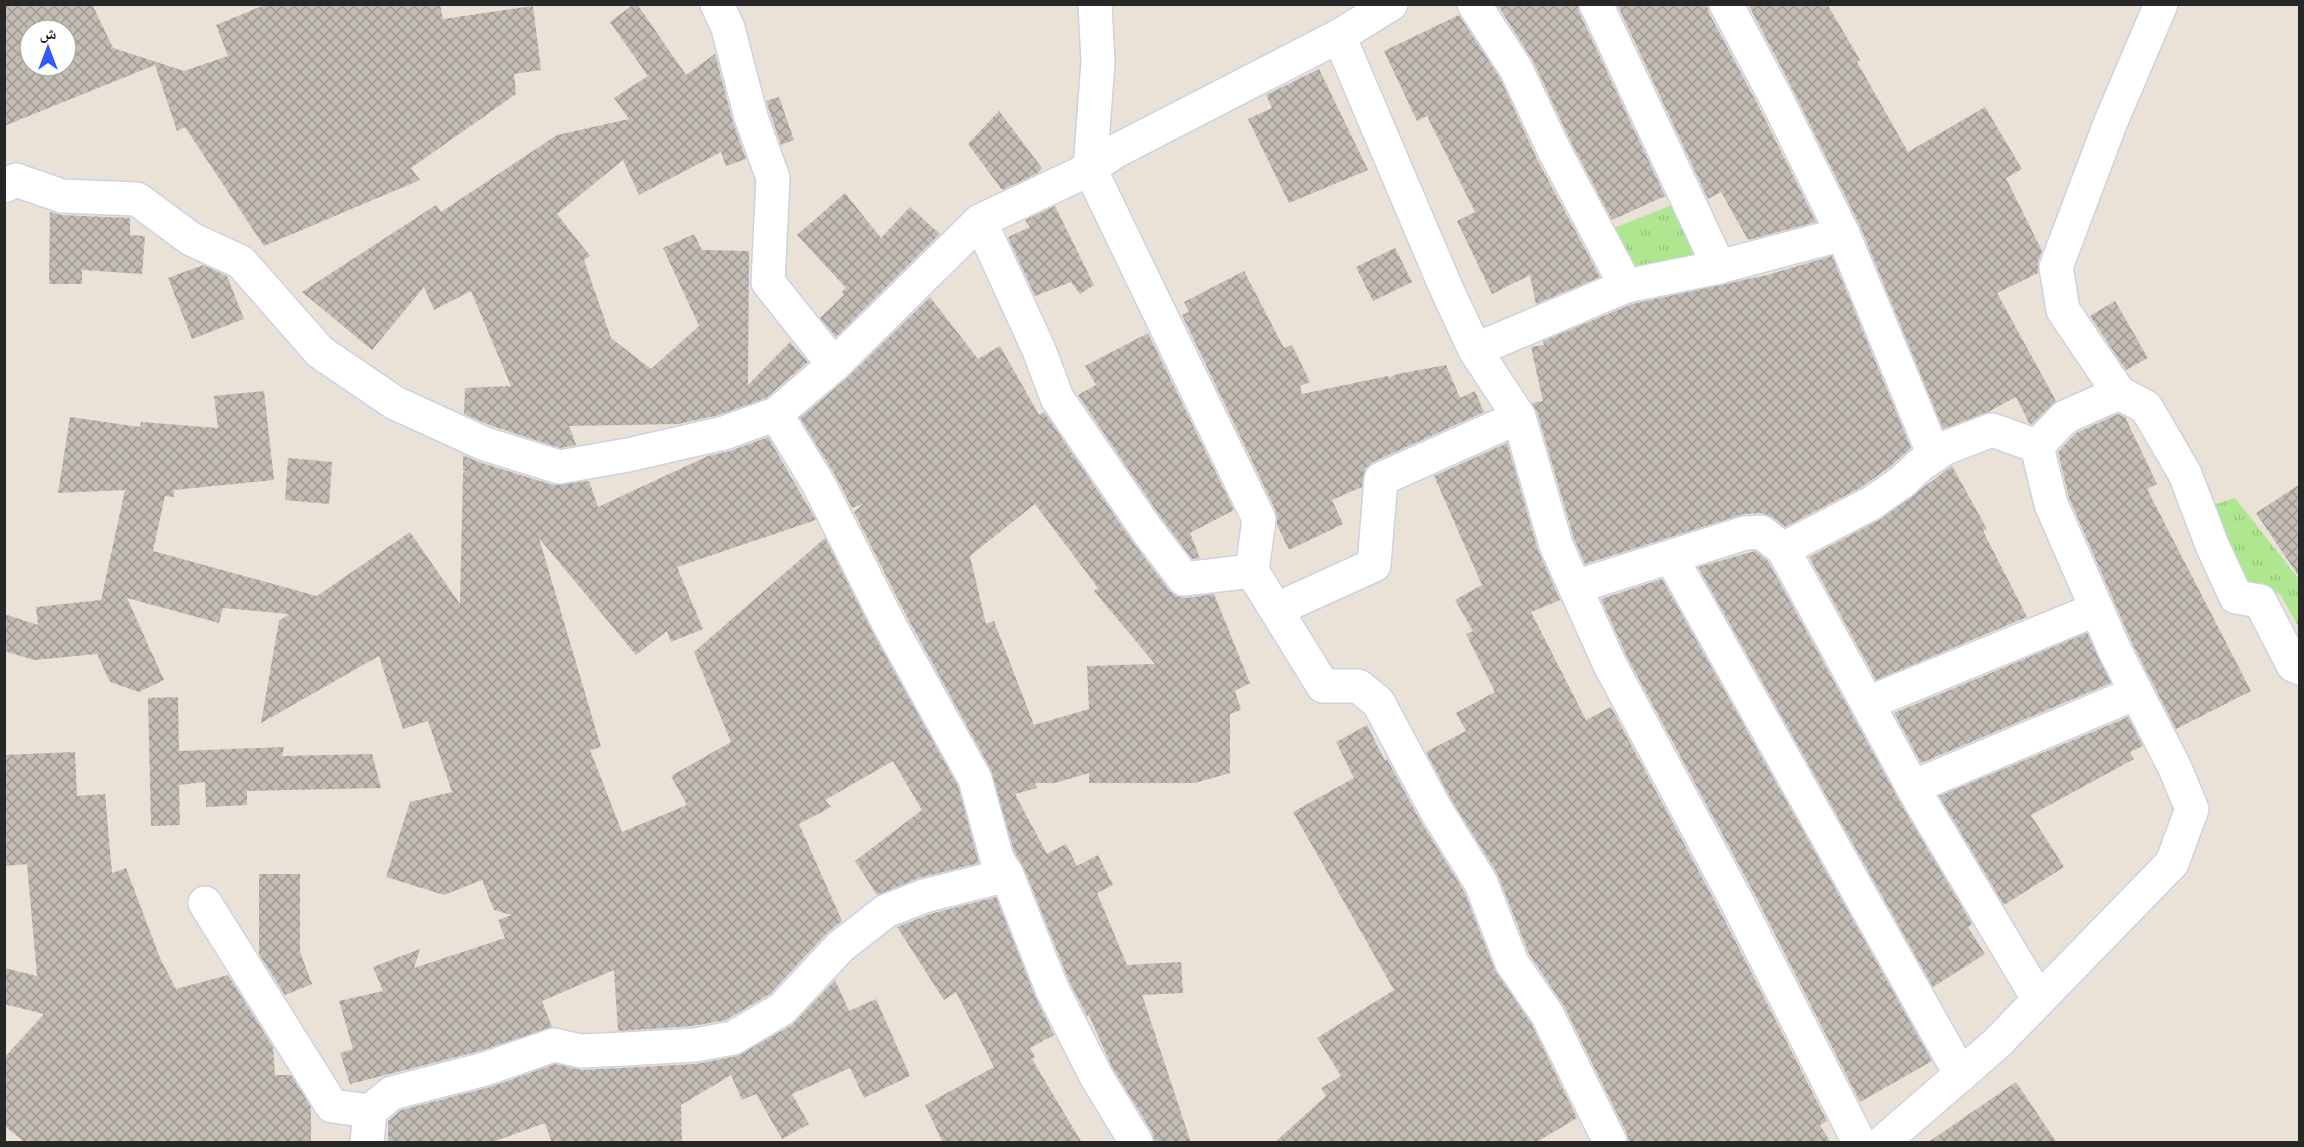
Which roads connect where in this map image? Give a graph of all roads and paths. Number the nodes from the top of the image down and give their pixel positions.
1 (717, 4) edge
2 (1095, 4) edge
3 (1391, 4) edge
4 (1474, 4) edge
5 (1596, 4) edge
6 (1726, 4) edge
7 (2162, 4) edge
8 (1339, 36) junction
9 (1090, 169) junction
10 (4, 186) edge
11 (980, 221) junction
12 (1843, 234) junction
13 (1719, 267) junction
14 (1626, 286) junction
15 (1475, 350) junction
16 (834, 365) junction
17 (2119, 393) junction
18 (776, 414) junction
19 (1520, 417) junction
20 (2037, 446) junction
21 (1934, 455) junction
22 (1784, 549) junction
23 (1671, 557) junction
24 (1252, 571) junction
25 (1575, 587) junction
26 (1277, 609) junction
27 (2097, 609) junction
28 (2300, 668) edge
29 (2136, 693) junction
30 (1868, 703) junction
31 (1913, 787) junction
32 (1007, 875) junction
33 (205, 903) dead end
34 (2039, 1000) junction
35 (1961, 1075) junction
36 (368, 1127) edge
37 (1136, 1143) edge
38 (1610, 1143) edge
39 (1859, 1143) edge
40 (1883, 1143) edge

1 - 16 street
2 - 9 street
3 - 8 street
4 - 14 street
5 - 13 street
6 - 12 street
7 - 17 street
8 - 9 street
8 - 15 street
9 - 11 street
9 - 24 street
10 - 18 street
11 - 16 street
11 - 24 street
12 - 13 street
12 - 21 street
13 - 14 street
14 - 15 street
15 - 19 street
16 - 18 street
17 - 20 street
17 - 28 street
18 - 32 street
19 - 25 street
19 - 26 street
20 - 21 street
20 - 27 street
21 - 22 street
22 - 23 street
22 - 30 street
23 - 25 street
23 - 35 street
24 - 26 street
25 - 39 street
26 - 38 street
27 - 29 street
27 - 30 street
29 - 31 street
29 - 34 street
30 - 31 street
31 - 34 street
32 - 36 street
32 - 37 street
33 - 36 street
34 - 35 street
35 - 40 street

